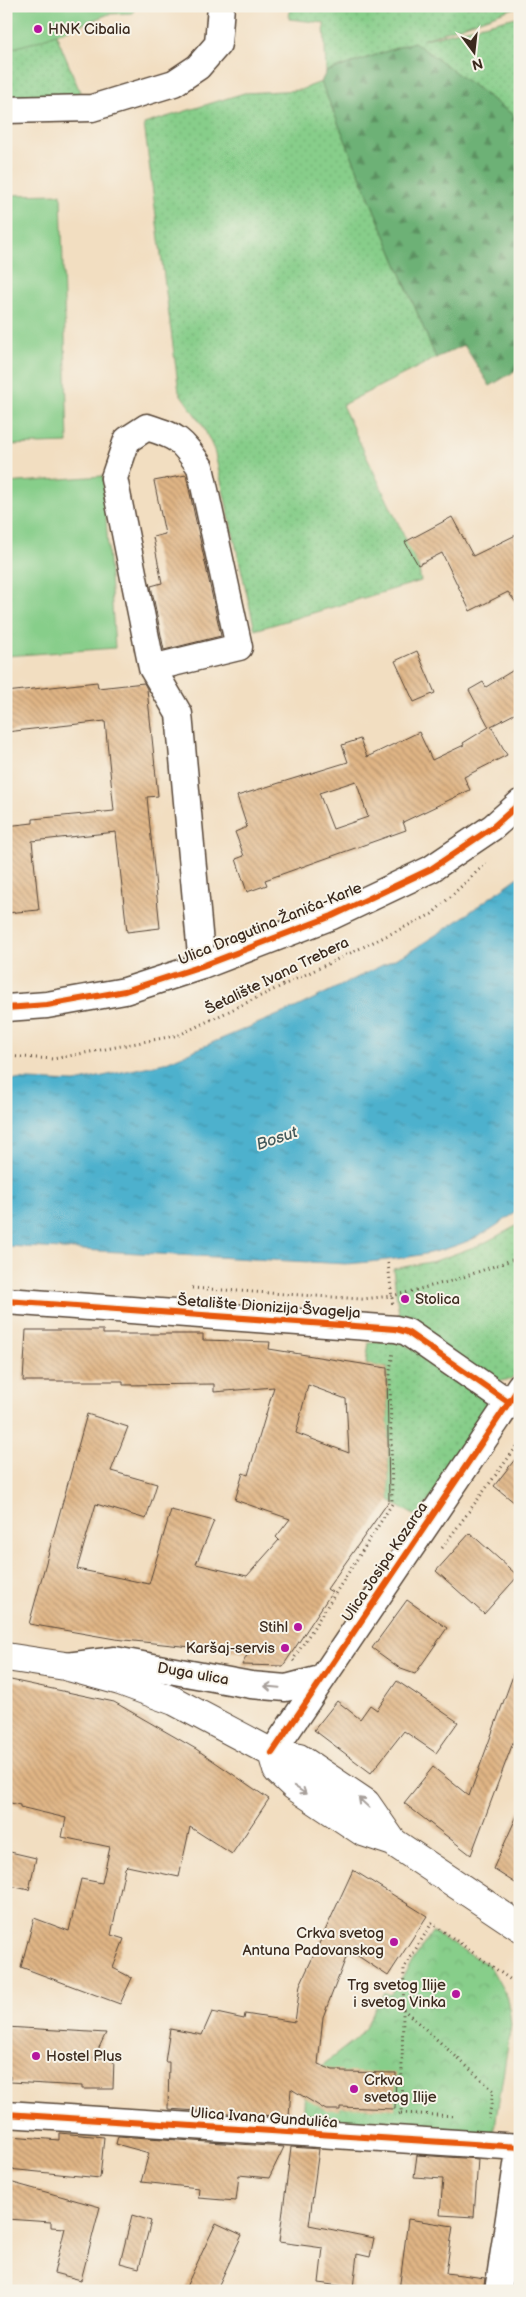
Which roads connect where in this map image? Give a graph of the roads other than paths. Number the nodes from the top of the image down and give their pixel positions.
1 (221, 6) edge
2 (6, 110) edge
3 (152, 668) junction
4 (520, 804) edge
5 (202, 966) junction
6 (6, 1008) edge
7 (6, 1301) edge
8 (514, 1394) edge
9 (6, 1657) edge
10 (65, 1666) junction
11 (320, 1679) junction
12 (272, 1753) junction
13 (520, 1927) edge
14 (6, 2114) edge
15 (520, 2146) edge
16 (498, 2291) edge

1 - 2 street
3 - 3 street
3 - 5 street
4 - 5 street, Ulica Dragutina Žanića-Karle
5 - 6 street, Ulica Dragutina Žanića-Karle
7 - 8 street, Šetalište Dionizija Švagelja
8 - 11 street, Ulica Josipa Kozarca
9 - 10 main road, Duga ulica
11 -> 10 street, Duga ulica
10 - 12 main road, Duga ulica
11 - 12 street, Ulica Josipa Kozarca
12 - 13 main road, Duga ulica
14 - 15 street, Ulica Ivana Gundulića
15 - 16 street

